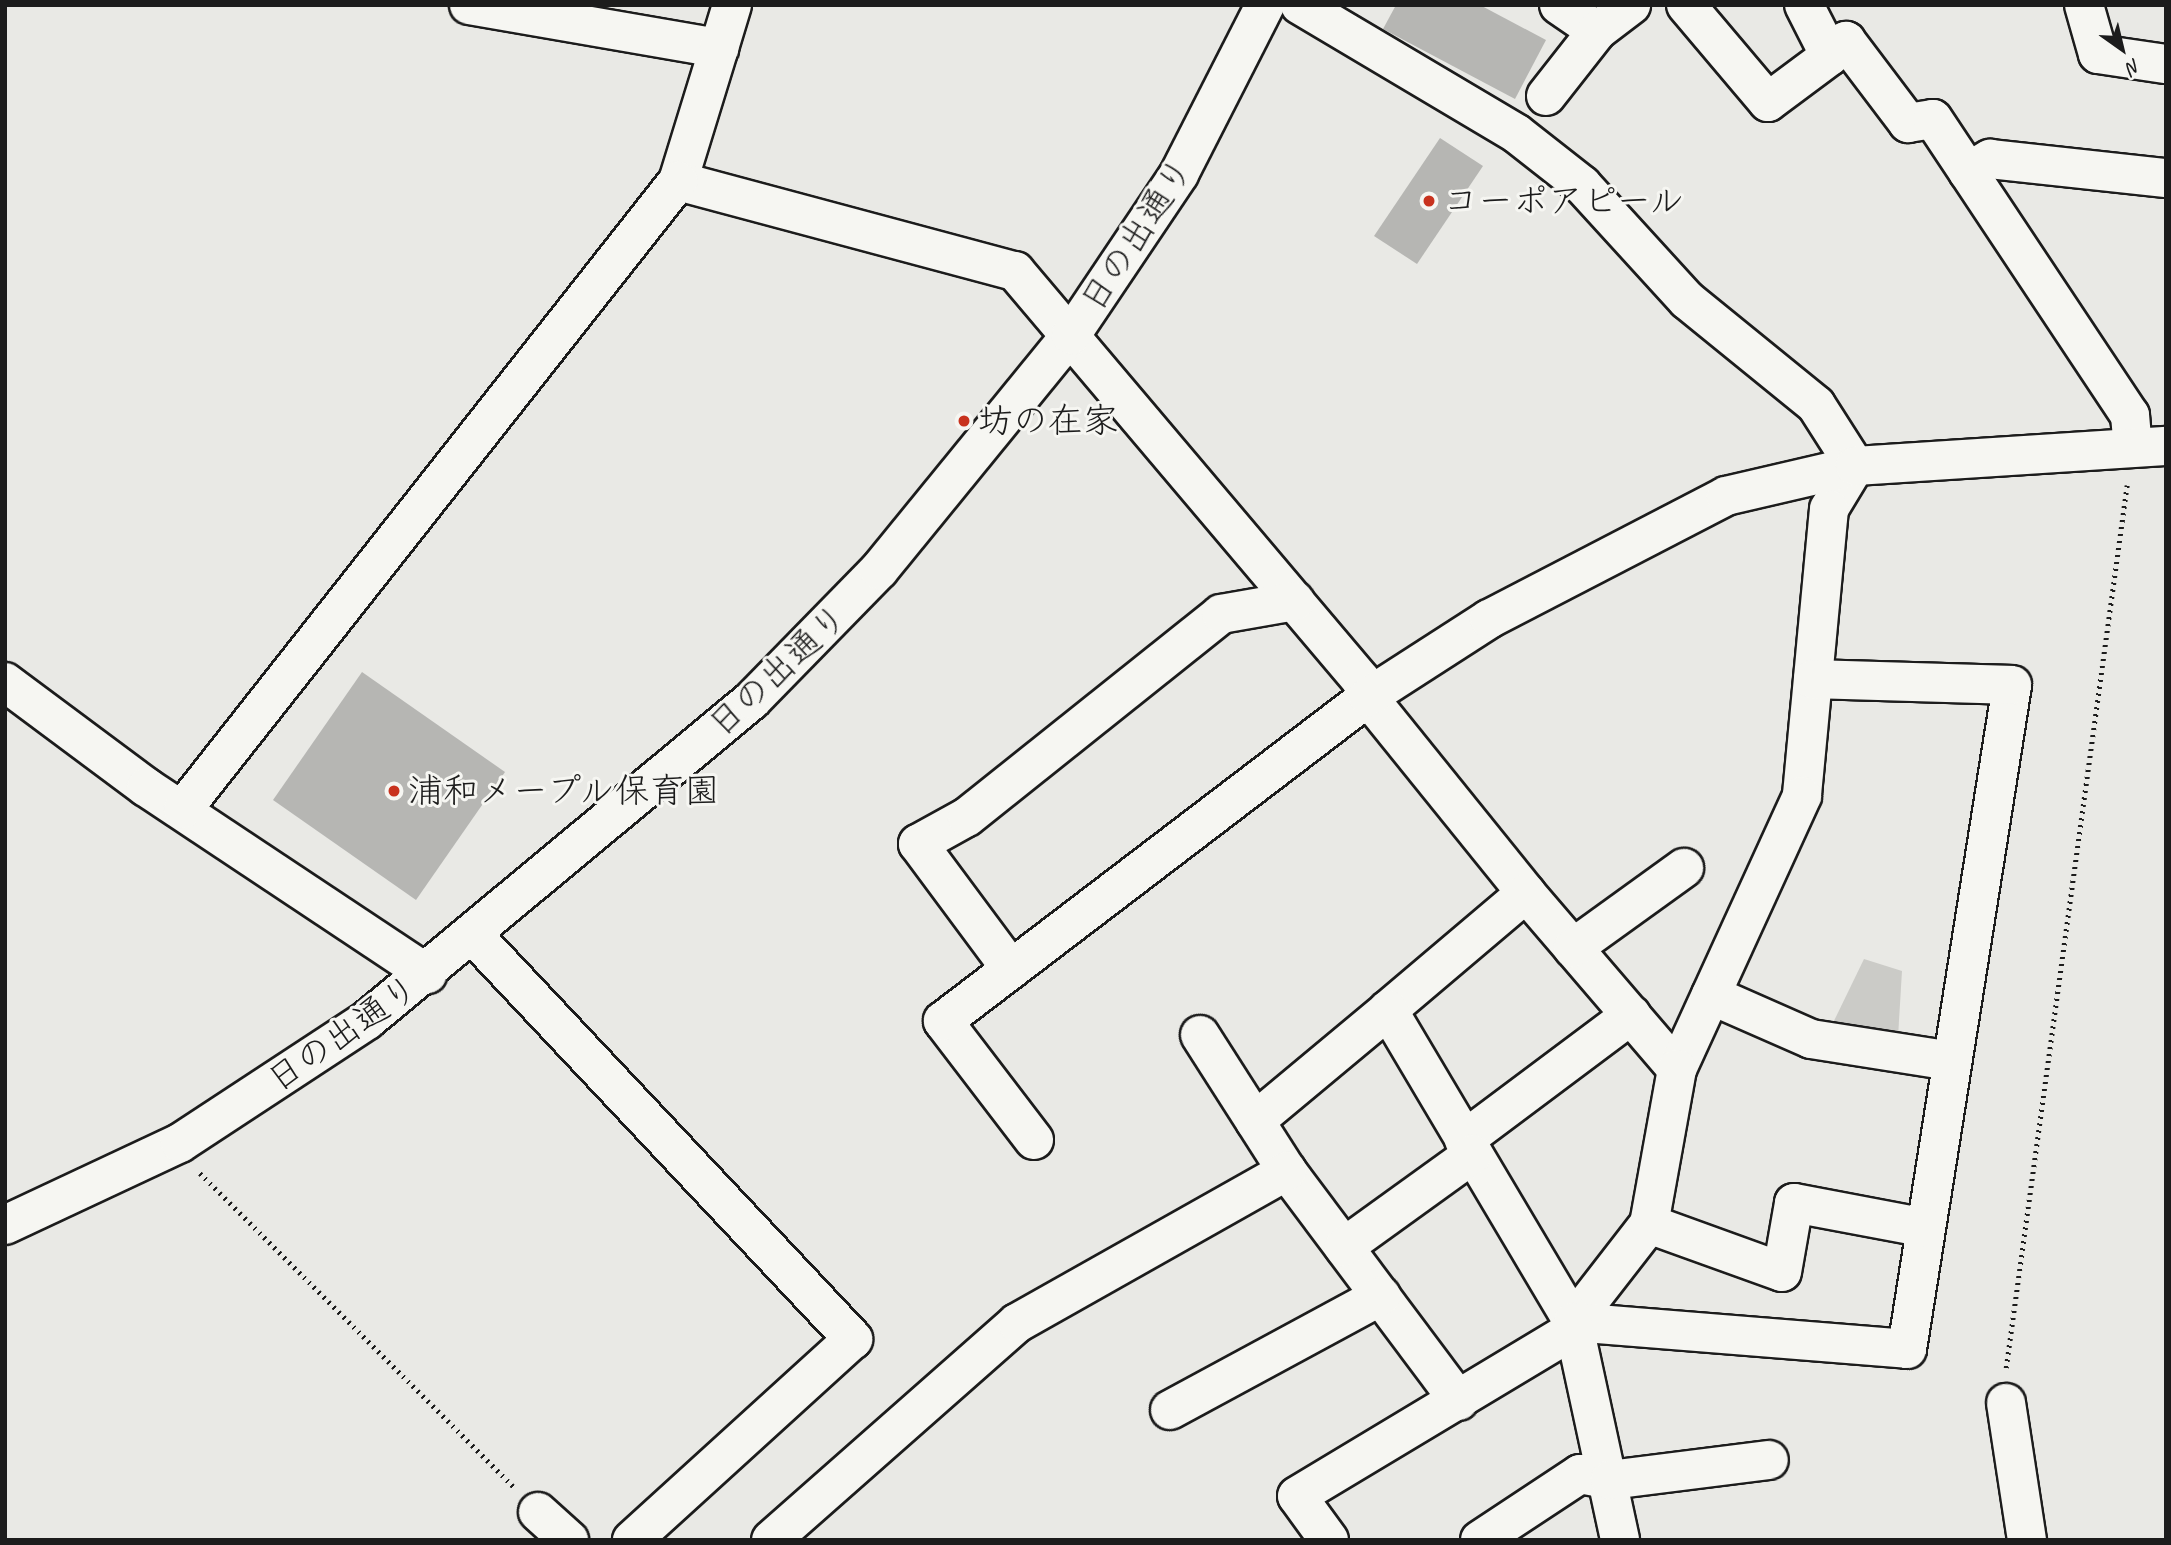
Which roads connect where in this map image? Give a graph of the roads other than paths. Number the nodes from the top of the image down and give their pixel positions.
1 (469, 5) edge
2 (732, 5) edge
3 (1265, 5) edge
4 (1300, 5) edge
5 (1559, 5) edge
6 (1631, 5) edge
7 (1686, 5) edge
8 (1804, 5) edge
9 (2084, 5) edge
10 (1597, 31) junction
11 (719, 48) junction
12 (1828, 49) junction
13 (2166, 64) edge
14 (1546, 96) dead end
15 (1968, 172) junction
16 (2166, 178) edge
17 (678, 181) junction
18 (1071, 335) junction
19 (2149, 446) edge
20 (1855, 466) junction
21 (1295, 601) junction
22 (1812, 680) junction
23 (5, 682) edge
24 (1368, 697) junction
25 (183, 809) junction
26 (1684, 868) dead end
27 (1526, 892) junction
28 (473, 935) junction
29 (1573, 948) junction
30 (1011, 969) junction
31 (427, 974) junction
32 (1711, 995) junction
33 (1388, 1010) junction
34 (1632, 1015) junction
35 (1200, 1035) dead end
36 (1952, 1061) junction
37 (1677, 1069) junction
38 (1255, 1121) junction
39 (1034, 1140) dead end
40 (1469, 1147) junction
41 (1287, 1171) junction
42 (1649, 1224) junction
43 (5, 1225) edge
44 (1926, 1228) junction
45 (1344, 1247) junction
46 (1381, 1296) junction
47 (1574, 1326) junction
48 (1459, 1401) junction
49 (2006, 1402) road end
50 (1170, 1410) dead end
51 (1769, 1460) dead end
52 (1610, 1480) junction
53 (538, 1511) road end
54 (569, 1540) edge
55 (632, 1540) edge
56 (771, 1540) edge
57 (1329, 1540) edge
58 (1480, 1540) edge
59 (1620, 1540) edge
60 (2027, 1540) edge

1 - 11 street
2 - 11 street
3 - 18 street, 日の出通り
4 - 20 street
5 - 10 street
6 - 10 street
7 - 12 street
8 - 12 street
9 - 13 street
10 - 14 street
11 - 17 street
12 - 15 street
15 - 16 street
15 - 19 street
17 - 18 street
17 - 25 street
18 - 21 street
18 - 28 street, 日の出通り
19 - 20 street
20 - 22 street
20 - 24 street
21 - 24 street
21 - 30 street
22 - 32 street
22 - 36 street
23 - 25 street
24 - 27 street
24 - 30 street
25 - 31 street
26 - 29 street
27 - 29 street
27 - 33 street
28 - 31 street, 日の出通り
28 - 55 street
29 - 34 street
30 - 39 street
31 - 43 street, 日の出通り
32 - 36 street
32 - 37 street
33 - 38 street
33 - 40 street
34 - 37 street
34 - 40 street
35 - 38 street
36 - 44 street
37 - 42 street
38 - 41 street
40 - 45 street
40 - 47 street
41 - 45 street
41 - 56 street
42 - 44 street
42 - 47 street
44 - 47 street
45 - 46 street
46 - 48 street
46 - 50 street
47 - 48 street
47 - 52 street
48 - 57 street
49 - 60 street
51 - 52 street
52 - 58 street
52 - 59 street
53 - 54 street

